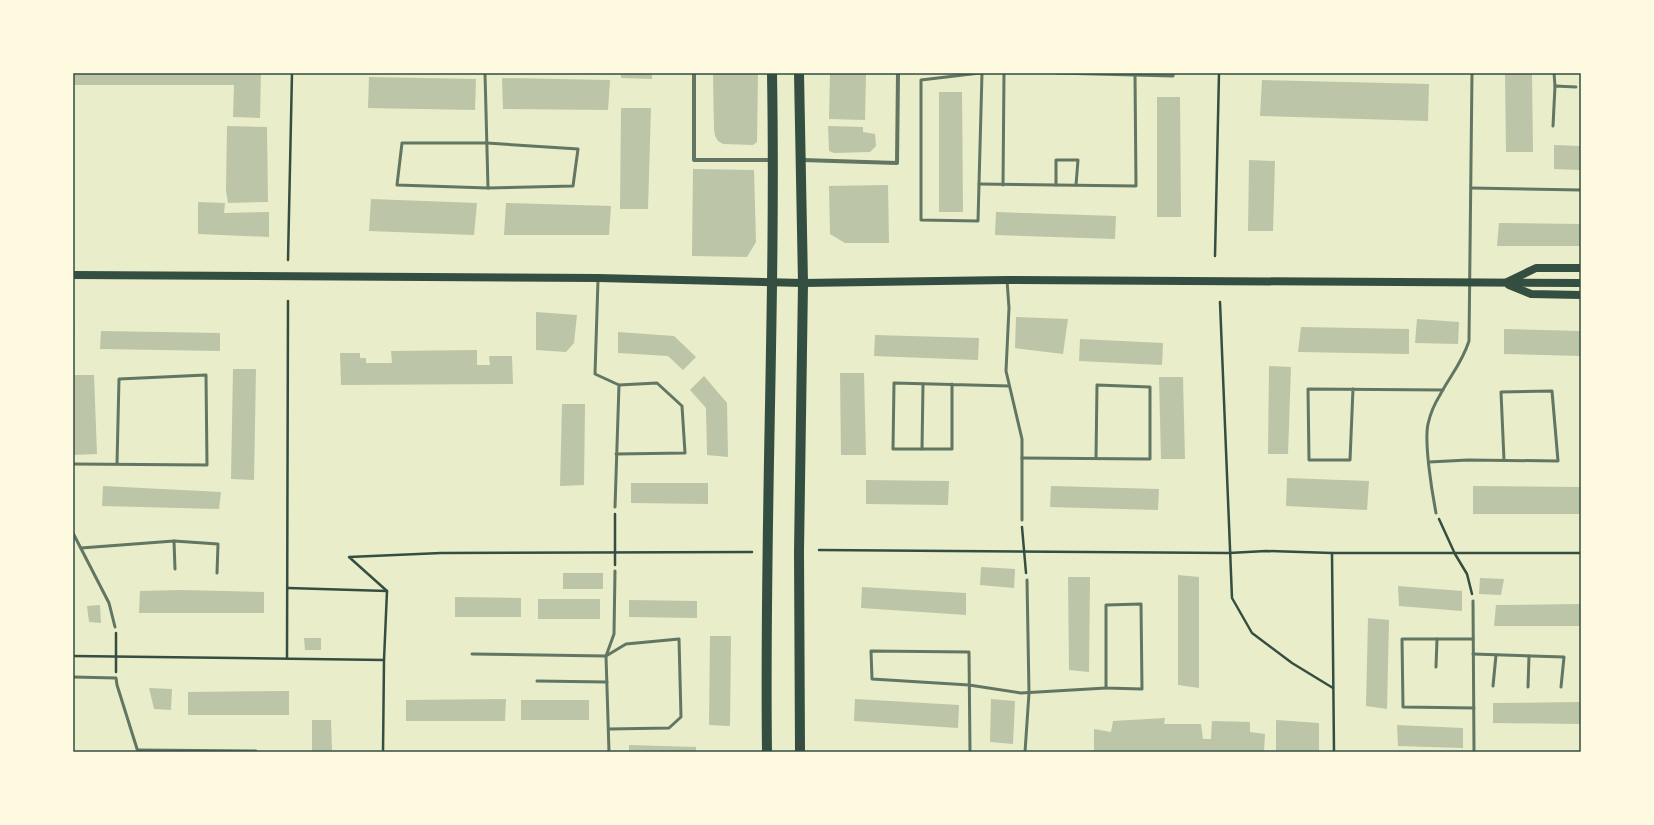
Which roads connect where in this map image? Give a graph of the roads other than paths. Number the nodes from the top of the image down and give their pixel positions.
1 (485, 73) edge
2 (694, 73) edge
3 (772, 73) edge
4 (799, 73) edge
5 (898, 73) edge
6 (981, 73) edge
7 (1004, 73) edge
8 (1057, 73) edge
9 (1067, 73) edge
10 (1173, 73) edge
11 (1472, 73) edge
12 (1554, 73) edge
13 (1135, 75) junction
14 (1555, 86) junction
15 (1576, 87) dead end
16 (1553, 126) dead end
17 (487, 144) junction
18 (772, 160) junction
19 (800, 160) junction
20 (979, 184) junction
21 (1004, 185) junction
22 (1056, 185) junction
23 (1076, 185) junction
24 (488, 188) junction
25 (1470, 188) junction
26 (1581, 190) edge
27 (1581, 268) edge
28 (73, 275) edge
29 (598, 278) junction
30 (1007, 280) junction
31 (772, 282) junction
32 (803, 282) junction
33 (1469, 282) junction
34 (1504, 283) junction
35 (1581, 283) edge
36 (1581, 295) edge
37 (923, 384) junction
38 (952, 384) junction
39 (619, 385) junction
40 (1009, 386) junction
41 (1353, 389) junction
42 (1443, 390) junction
43 (922, 449) junction
44 (616, 454) junction
45 (1022, 458) junction
46 (1096, 458) junction
47 (1504, 460) junction
48 (1429, 462) junction
49 (73, 464) edge
50 (117, 464) junction
51 (615, 507) road end
52 (1436, 513) road end
53 (1022, 520) road end
54 (73, 533) edge
55 (174, 541) junction
56 (81, 548) junction
57 (174, 569) dead end
58 (615, 571) road end
59 (217, 573) dead end
60 (1026, 580) road end
61 (1473, 601) road end
62 (115, 627) road end
63 (1437, 638) junction
64 (1473, 639) junction
65 (472, 654) dead end
66 (1473, 654) junction
67 (1496, 655) junction
68 (606, 656) junction
69 (1529, 656) junction
70 (1436, 667) dead end
71 (73, 677) edge
72 (537, 681) dead end
73 (607, 682) junction
74 (969, 685) junction
75 (1493, 686) dead end
76 (1528, 687) dead end
77 (1561, 687) dead end
78 (1106, 688) junction
79 (1029, 692) junction
80 (1474, 708) junction
81 (609, 729) junction
82 (138, 751) edge
83 (256, 752) edge
84 (609, 752) edge
85 (767, 752) edge
86 (800, 752) edge
87 (970, 752) edge
88 (1025, 752) edge
89 (1474, 752) edge

1 - 17 lane
2 - 18 street
3 - 18 main road
4 - 19 main road
5 - 19 street
6 - 20 lane
6 - 20 lane
7 - 21 lane
8 - 9 lane
9 - 13 lane
10 - 13 lane
11 - 25 lane
12 - 14 lane
13 - 23 lane
14 - 15 lane
14 - 16 lane
17 - 24 lane
17 - 24 lane
17 - 24 lane
18 - 31 main road
19 - 32 main road
20 - 21 lane
21 - 22 lane
22 - 23 lane
22 - 23 lane
25 - 26 lane
25 - 33 lane
27 - 34 main road
28 - 29 main road
29 - 31 main road
29 - 39 lane
30 - 32 main road
30 - 33 main road
30 - 40 lane
31 - 32 main road
31 - 85 main road
32 - 86 main road
33 - 34 main road
33 - 42 lane
34 - 35 main road
34 - 36 main road
37 - 38 lane
37 - 43 lane
37 - 43 lane
38 - 40 lane
38 - 43 lane
39 - 44 lane
39 - 44 lane
40 - 45 lane
41 - 41 lane
41 - 42 lane
42 - 48 lane
44 - 51 lane
45 - 46 lane
45 - 53 lane
46 - 46 lane
47 - 47 lane
47 - 48 lane
48 - 52 lane
49 - 50 lane
50 - 50 lane
54 - 56 lane
55 - 56 lane
55 - 57 lane
55 - 59 lane
56 - 62 lane
58 - 68 lane
60 - 79 lane
61 - 64 lane
63 - 64 lane
63 - 70 lane
63 - 80 lane
64 - 66 lane
65 - 68 lane
66 - 67 lane
66 - 80 lane
67 - 69 lane
67 - 75 lane
68 - 73 lane
68 - 81 lane
69 - 76 lane
69 - 77 lane
71 - 82 lane
72 - 73 lane
73 - 81 lane
74 - 74 lane
74 - 79 lane
74 - 87 lane
78 - 78 lane
78 - 79 lane
79 - 88 lane
80 - 89 lane
81 - 84 lane
82 - 83 lane

